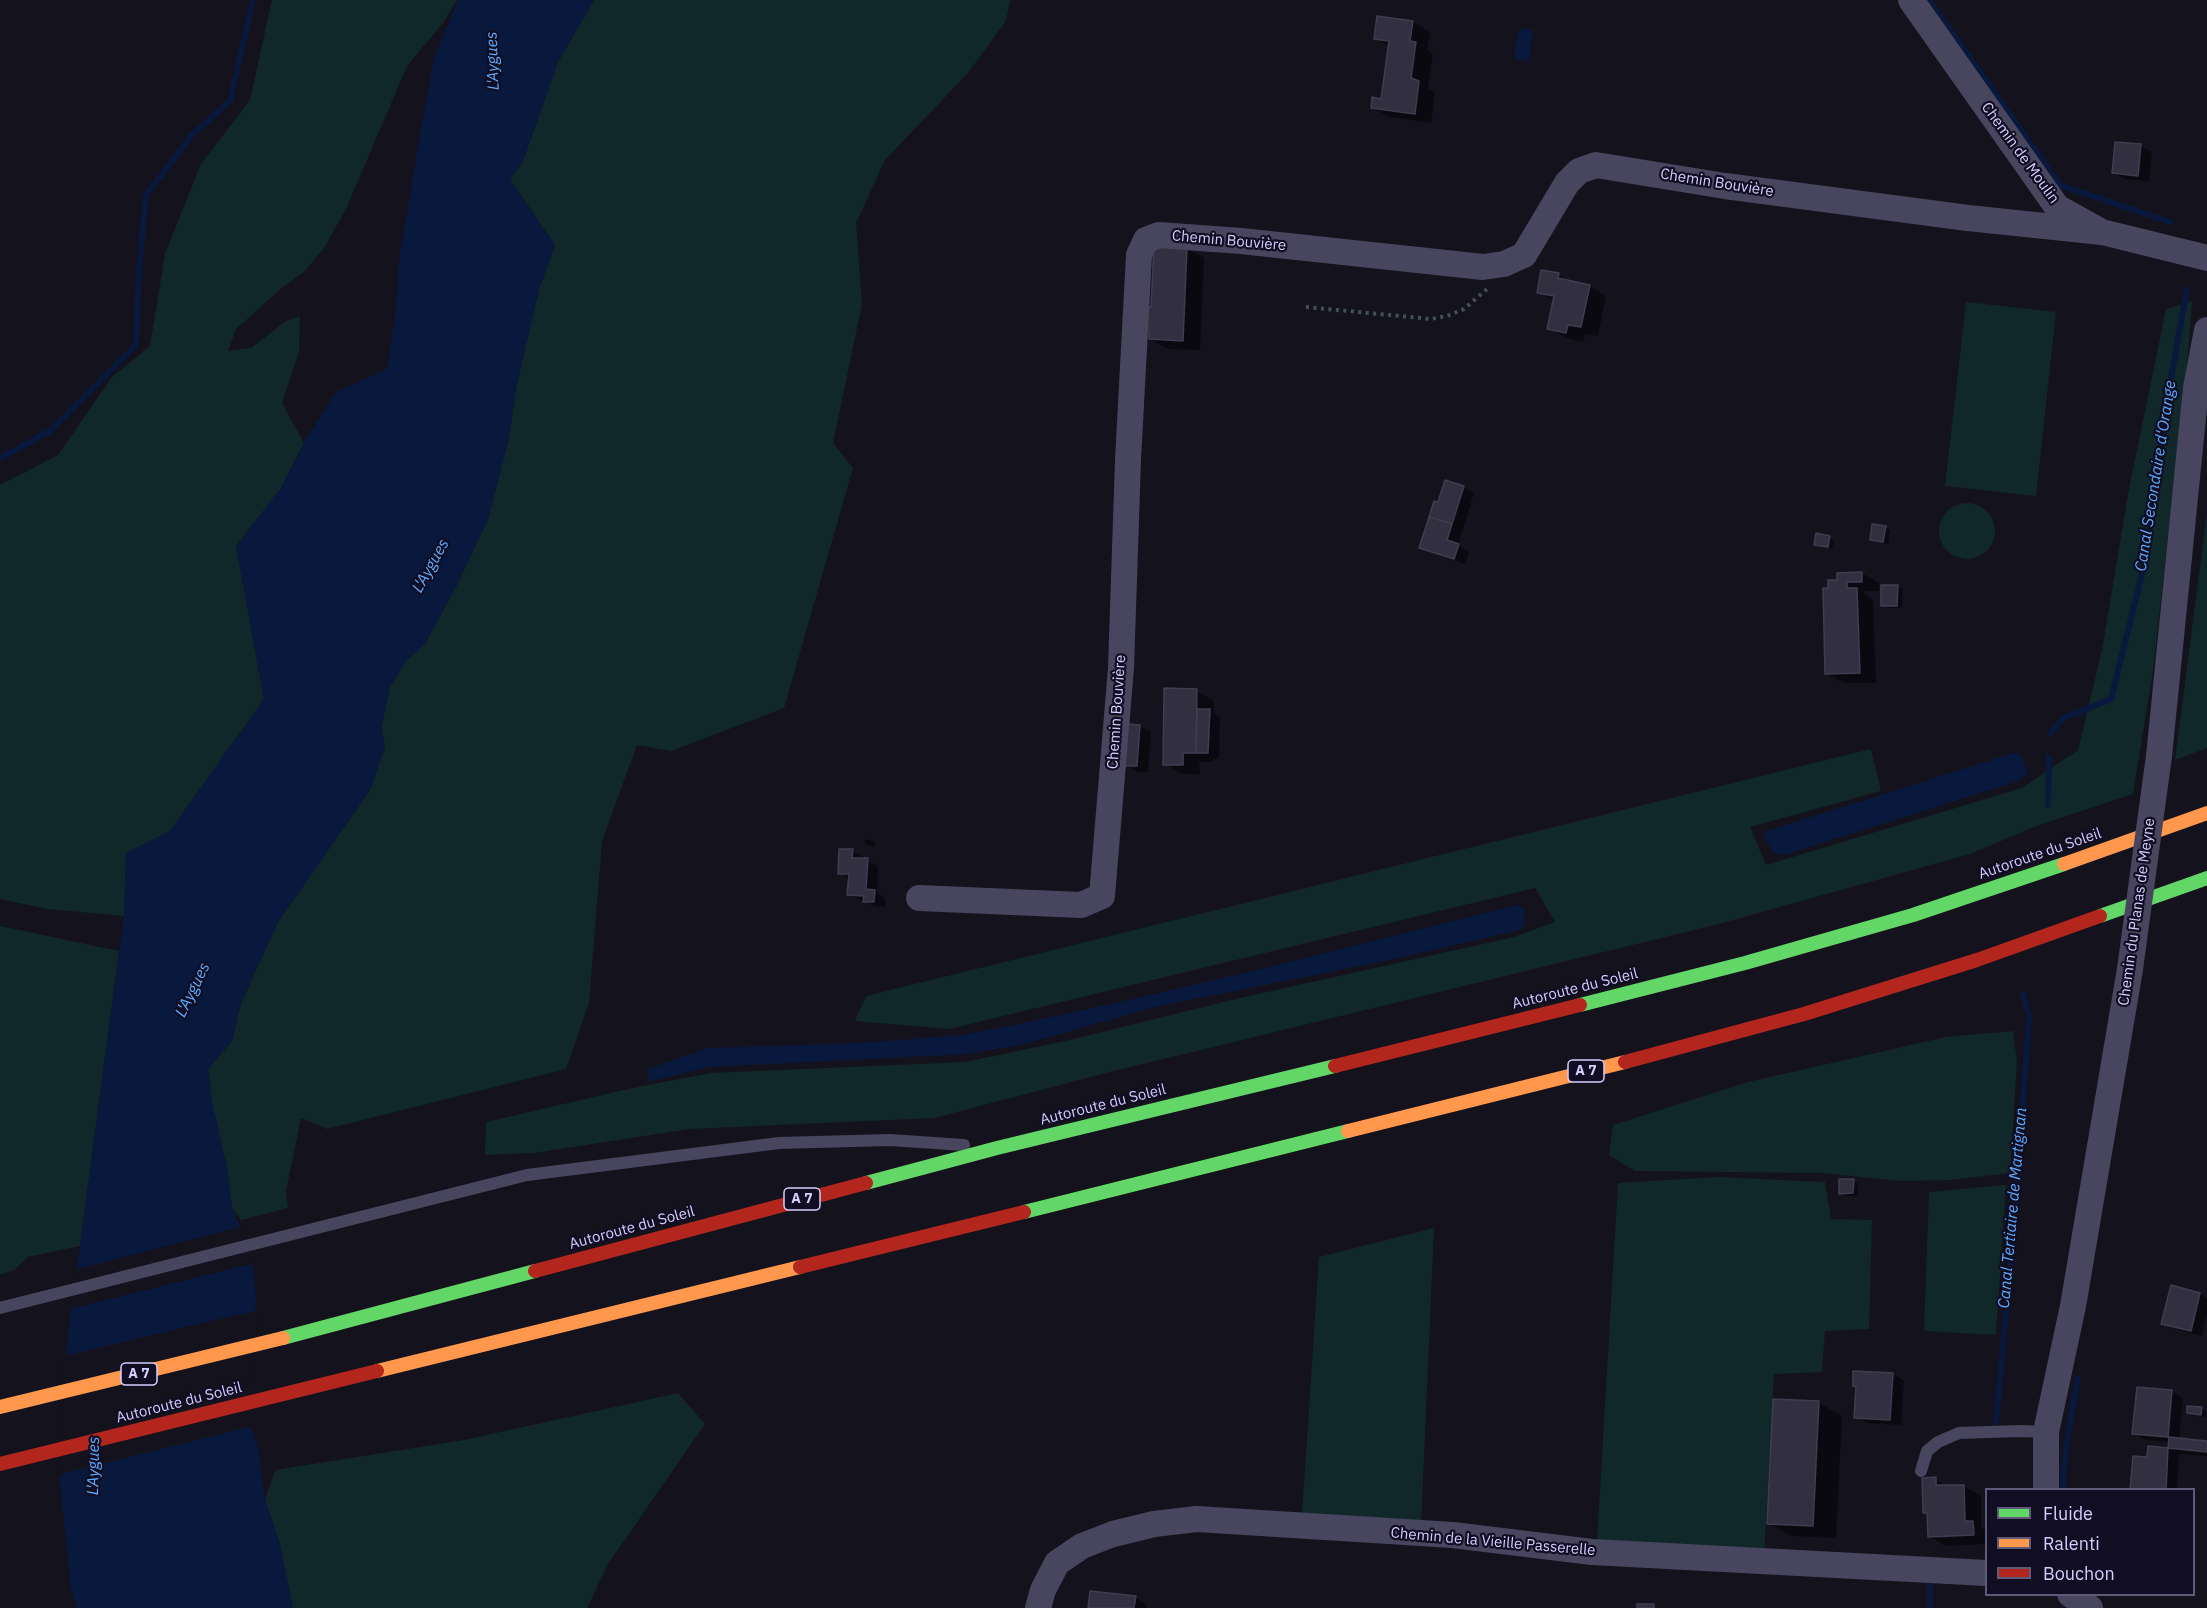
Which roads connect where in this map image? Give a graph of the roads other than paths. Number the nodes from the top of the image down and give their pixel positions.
1 (1911, 0) edge
2 (2102, 232) junction
3 (2207, 258) edge
4 (2207, 330) edge
5 (2201, 390) edge
6 (2207, 813) edge
7 (2207, 878) edge
8 (919, 898) dead end
9 (997, 1148) junction
10 (0, 1308) edge
11 (0, 1407) edge
12 (2046, 1432) junction
13 (0, 1464) edge
14 (1921, 1471) dead end
15 (2046, 1488) edge
16 (1985, 1573) edge
17 (2073, 1596) edge
18 (1038, 1608) edge
19 (2090, 1608) edge

1 - 2 street, Chemin de Moulin
2 - 3 street, Chemin de Moulin
2 - 8 street, Chemin Bouvière
4 - 5 street, Chemin du Planas de Meyne
5 - 12 street, Chemin du Planas de Meyne, bridge
6 - 9 highway, Autoroute du Soleil / A 7
7 - 13 highway, Autoroute du Soleil / A 7
9 - 10 lane
9 - 11 highway, Autoroute du Soleil / A 7
12 - 14 lane
12 - 15 street, Chemin du Planas de Meyne
16 - 18 street, Chemin de la Vieille Passerelle
17 - 19 street

